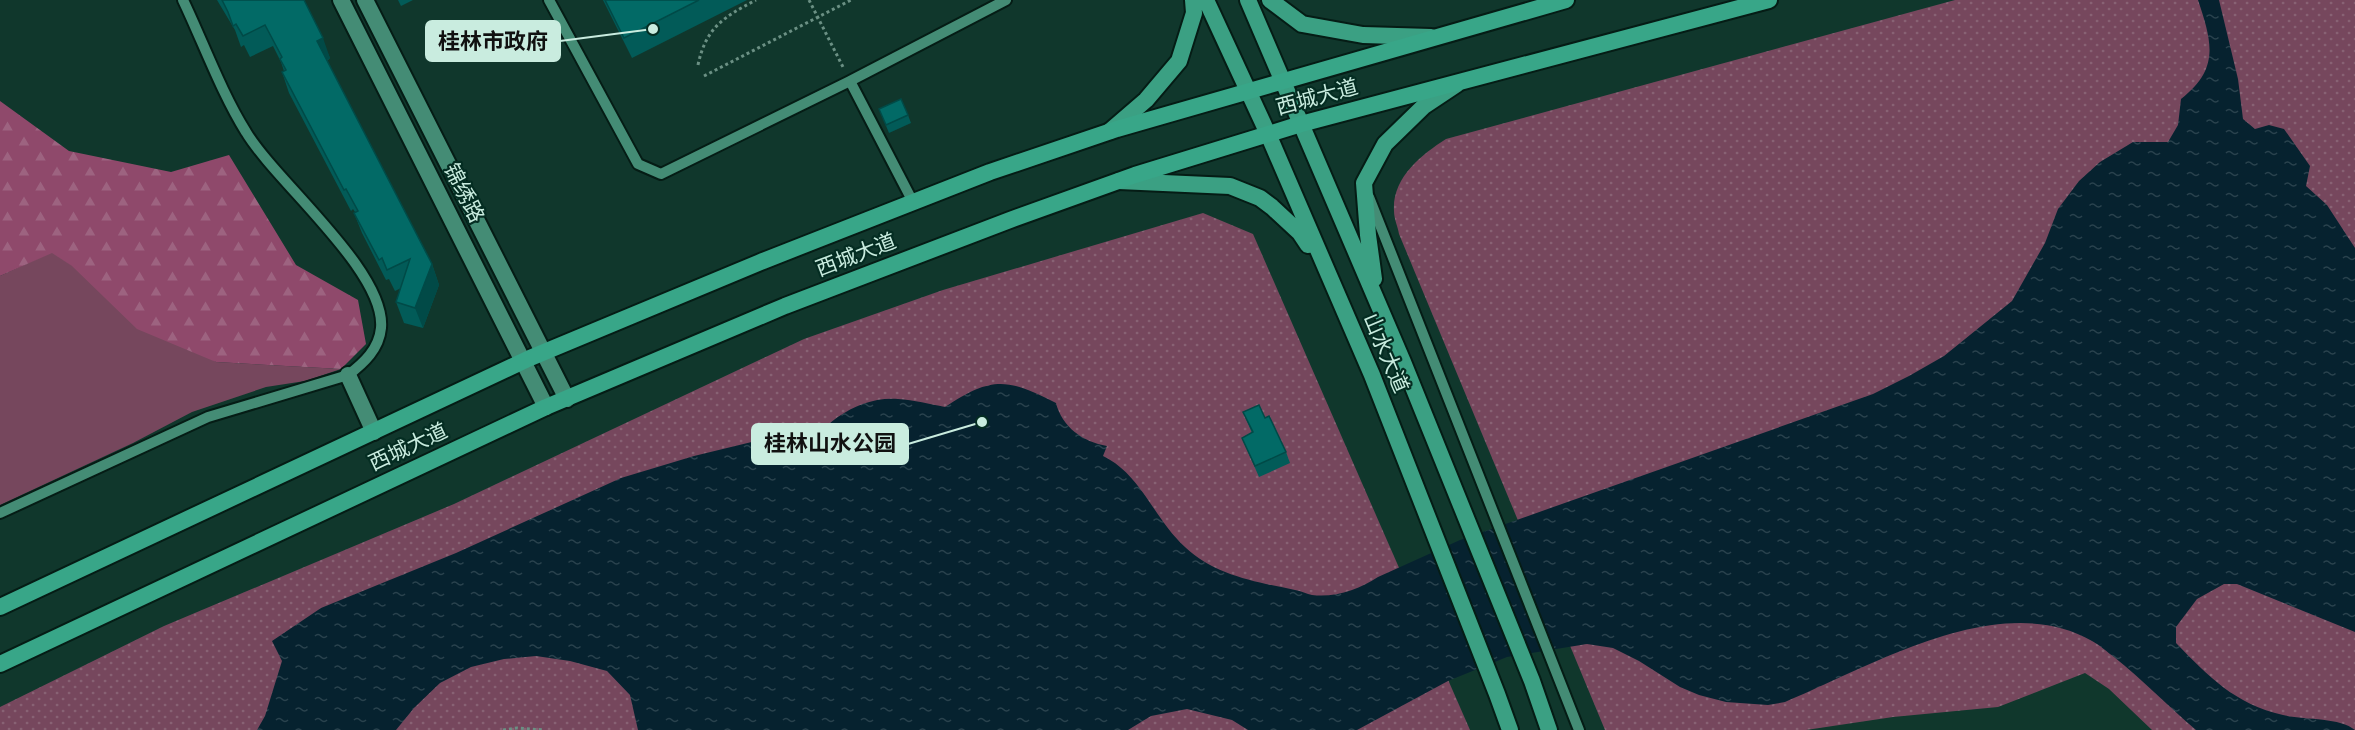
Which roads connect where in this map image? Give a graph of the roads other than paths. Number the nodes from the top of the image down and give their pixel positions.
1 (183, 0) edge
2 (341, 0) edge
3 (365, 0) edge
4 (549, 0) edge
5 (1006, 0) edge
6 (1193, 0) edge
7 (1206, 0) edge
8 (1248, 0) edge
9 (1270, 0) edge
10 (1566, 0) edge
11 (1769, 0) edge
12 (1437, 37) junction
13 (850, 81) junction
14 (1284, 82) junction
15 (1460, 82) junction
16 (1248, 92) junction
17 (1301, 124) junction
18 (1110, 131) junction
19 (1268, 135) junction
20 (1118, 181) junction
21 (1364, 183) junction
22 (913, 202) junction
23 (1330, 279) junction
24 (1377, 301) junction
25 (543, 353) junction
26 (523, 361) junction
27 (348, 375) junction
28 (567, 399) junction
29 (546, 407) junction
30 (374, 432) junction
31 (0, 513) edge
32 (0, 608) edge
33 (0, 664) edge
34 (1510, 730) edge
35 (1549, 730) edge
36 (1578, 730) edge

1 - 27 lane
2 - 26 street, 锦绣路
3 - 25 street, 锦绣路
4 - 13 lane
5 - 13 lane
6 - 18 main road
7 - 16 main road, 山水大道
8 - 14 main road, 山水大道
9 - 12 main road
10 - 12 highway, 西城大道
11 - 15 highway, 西城大道
12 - 14 highway, 西城大道
13 - 22 lane
14 - 16 highway, 西城大道
14 - 17 main road, 山水大道
15 - 17 highway, 西城大道
15 - 21 main road
16 - 18 highway, 西城大道
16 - 19 main road, 山水大道
17 - 19 highway, 西城大道
17 - 24 main road, 山水大道
18 - 22 highway, 西城大道
19 - 20 highway, 西城大道
19 - 23 main road, 山水大道
20 - 23 main road
20 - 28 highway, 西城大道
21 - 24 main road
21 - 36 lane
22 - 25 highway, 西城大道
23 - 34 main road, 山水大道
24 - 35 main road, 山水大道
25 - 26 highway, 西城大道
25 - 28 street, 锦绣路
26 - 29 street, 锦绣路
26 - 30 highway, 西城大道
27 - 30 street
27 - 31 lane
28 - 29 highway, 西城大道
29 - 33 highway, 西城大道
30 - 32 highway, 西城大道

